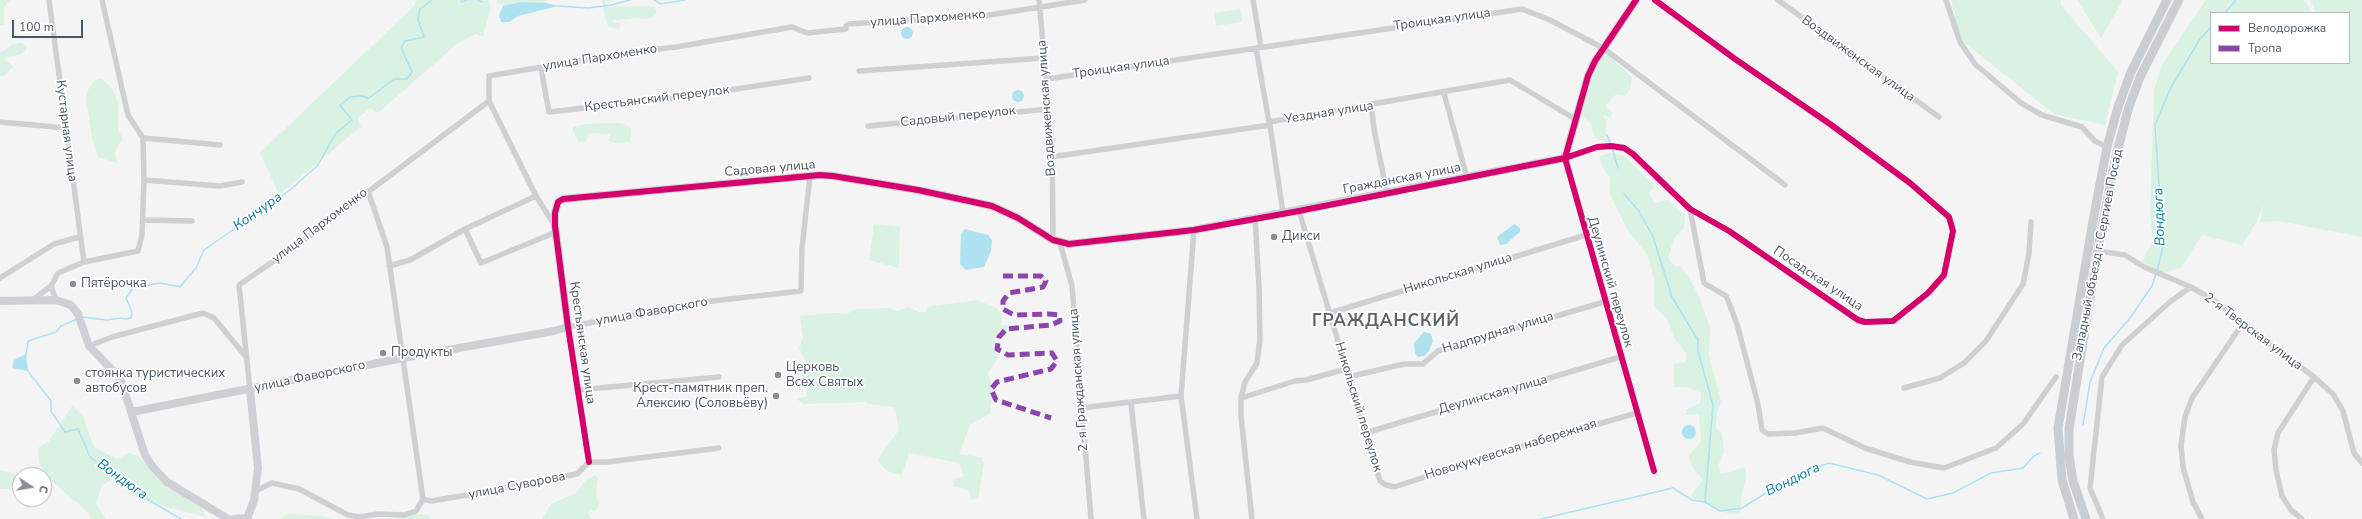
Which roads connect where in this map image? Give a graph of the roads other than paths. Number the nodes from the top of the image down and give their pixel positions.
1 (49, 0) edge
2 (102, 0) edge
3 (1039, 0) edge
4 (1085, 0) edge
5 (1253, 0) edge
6 (1636, 0) edge
7 (1655, 0) edge
8 (1778, 0) edge
9 (1946, 0) edge
10 (2167, 0) edge
11 (2179, 0) edge
12 (1040, 8) junction
13 (1259, 48) junction
14 (1603, 48) junction
15 (1044, 58) junction
16 (541, 68) junction
17 (859, 71) dead end
18 (809, 78) dead end
19 (1047, 79) junction
20 (1444, 94) junction
21 (489, 101) junction
22 (1371, 106) junction
23 (1048, 109) junction
24 (1938, 117) dead end
25 (1575, 119) junction
26 (0, 122) edge
27 (1269, 124) junction
28 (868, 126) dead end
29 (66, 128) junction
30 (143, 138) junction
31 (220, 146) dead end
32 (2107, 147) junction
33 (1052, 157) junction
34 (1565, 158) junction
35 (810, 176) junction
36 (1467, 178) junction
37 (144, 180) junction
38 (242, 182) dead end
39 (1785, 185) dead end
40 (368, 191) junction
41 (1387, 193) junction
42 (536, 196) junction
43 (1690, 209) junction
44 (1299, 211) junction
45 (1283, 213) junction
46 (1255, 218) junction
47 (144, 220) junction
48 (192, 221) dead end
49 (2031, 222) dead end
50 (465, 229) junction
51 (555, 229) junction
52 (1194, 230) junction
53 (1586, 235) junction
54 (79, 237) junction
55 (1056, 241) junction
56 (1069, 244) joint
57 (2098, 251) junction
58 (84, 262) junction
59 (389, 266) junction
60 (0, 278) edge
61 (51, 286) junction
62 (2191, 287) junction
63 (56, 300) junction
64 (0, 301) edge
65 (33, 301) junction
66 (1604, 302) junction
67 (1330, 313) junction
68 (2243, 323) junction
69 (568, 327) junction
70 (89, 346) junction
71 (1620, 357) junction
72 (247, 358) junction
73 (403, 358) junction
74 (1346, 369) junction
75 (719, 377) dead end
76 (1348, 377) junction
77 (2056, 377) dead end
78 (2314, 377) junction
79 (1904, 388) dead end
80 (250, 390) junction
81 (577, 390) junction
82 (1181, 396) junction
83 (1241, 398) junction
84 (1132, 403) junction
85 (1081, 408) junction
86 (132, 412) junction
87 (1637, 413) junction
88 (1365, 433) junction
89 (719, 448) dead end
90 (589, 462) junction
91 (2362, 463) edge
92 (1654, 471) dead end
93 (1386, 485) joint
94 (255, 491) junction
95 (423, 499) junction
96 (247, 518) edge
97 (228, 519) edge
98 (233, 519) edge
99 (1091, 519) edge
100 (1144, 519) edge
101 (1197, 519) edge
102 (1252, 519) edge
103 (2074, 519) edge
104 (2086, 519) edge
105 (2103, 519) edge
106 (2202, 519) edge
107 (2302, 519) edge

1 - 29 street, Кустарная улица
2 - 30 street
3 - 12 street, Воздвиженская улица
4 - 12 street
5 - 13 street
6 - 14 street
7 - 43 street, Посадская улица
8 - 24 street, Воздвиженская улица
9 - 32 street
10 - 32 main road, Западный объезд г. Сергиев Посад
11 - 57 main road, Западный объезд г. Сергиев Посад
12 - 15 street, Воздвиженская улица
12 - 16 street, улица Пархоменко
13 - 14 street, Троицкая улица
13 - 19 street, Троицкая улица
13 - 27 street
14 - 25 street
14 - 39 street, Троицкая улица
15 - 17 street
15 - 19 street, Воздвиженская улица
16 - 18 street, Крестьянский переулок
16 - 21 street, улица Пархоменко
19 - 23 street, Воздвиженская улица
20 - 22 street, Уездная улица
20 - 25 street, Уездная улица
20 - 36 street
21 - 40 street, улица Пархоменко
21 - 42 street, Крестьянская улица
22 - 27 street, Уездная улица
22 - 41 street
23 - 28 street, Садовый переулок
23 - 33 street, Воздвиженская улица
25 - 34 street
26 - 29 street
27 - 33 street, Уездная улица
27 - 45 street
29 - 54 street, Кустарная улица
30 - 31 street
30 - 37 street
32 - 103 main road, Западный объезд г. Сергиев Посад
33 - 55 street, Воздвиженская улица
34 - 36 street, Гражданская улица
34 - 43 street, Посадская улица
34 - 53 street, Деулинский переулок
35 - 51 street, Садовая улица
35 - 55 street, Садовая улица
35 - 69 street, улица Фаворского
36 - 41 street, Гражданская улица
37 - 38 street
37 - 47 street
40 - 59 street
40 - 72 street, улица Пархоменко
41 - 44 street, Гражданская улица
42 - 50 street
42 - 51 street, Крестьянская улица
43 - 77 street
44 - 45 street, Гражданская улица
44 - 67 street, Никольский переулок
45 - 46 street, Гражданская улица
46 - 52 street, Гражданская улица
46 - 83 street
47 - 48 street
47 - 58 street
49 - 79 street
50 - 51 street
50 - 59 street
51 - 69 street, Крестьянская улица
52 - 56 street, Гражданская улица
52 - 82 street
53 - 66 street, Деулинский переулок
53 - 67 street, Никольская улица
54 - 58 street, Кустарная улица
54 - 60 street
55 - 56 street, Садовая улица
55 - 85 street, 2-я Гражданская улица
57 - 62 street, 2-я Тверская улица
57 - 104 main road, Западный объезд г. Сергиев Посад
58 - 61 street
59 - 73 street
61 - 63 street
61 - 65 street
62 - 68 street, 2-я Тверская улица
62 - 105 street
63 - 65 street
63 - 70 street
64 - 65 street
66 - 71 street, Деулинский переулок
66 - 76 street, Надпрудная улица
67 - 74 street, Никольский переулок
68 - 78 street, 2-я Тверская улица
68 - 106 street
69 - 73 street, улица Фаворского
69 - 81 street, Крестьянская улица
70 - 72 street
70 - 86 street
71 - 87 street, Деулинский переулок
71 - 88 street, Деулинская улица
72 - 80 street
73 - 80 street, улица Фаворского
73 - 95 street
74 - 76 street, Никольский переулок
74 - 83 street
75 - 81 street
76 - 88 street, Никольский переулок
78 - 91 street, 2-я Тверская улица
78 - 107 street
80 - 86 street, улица Фаворского
80 - 94 street
81 - 90 street, Крестьянская улица
82 - 84 street
82 - 101 street
83 - 102 street
84 - 85 street
84 - 100 street
85 - 99 street, 2-я Гражданская улица
86 - 97 street
87 - 92 street, Деулинский переулок
87 - 93 street, Новокукуевская набережная
88 - 93 street, Никольский переулок
89 - 90 street
90 - 95 street, улица Суворова
94 - 95 street
94 - 96 street
96 - 98 street
97 - 98 street

